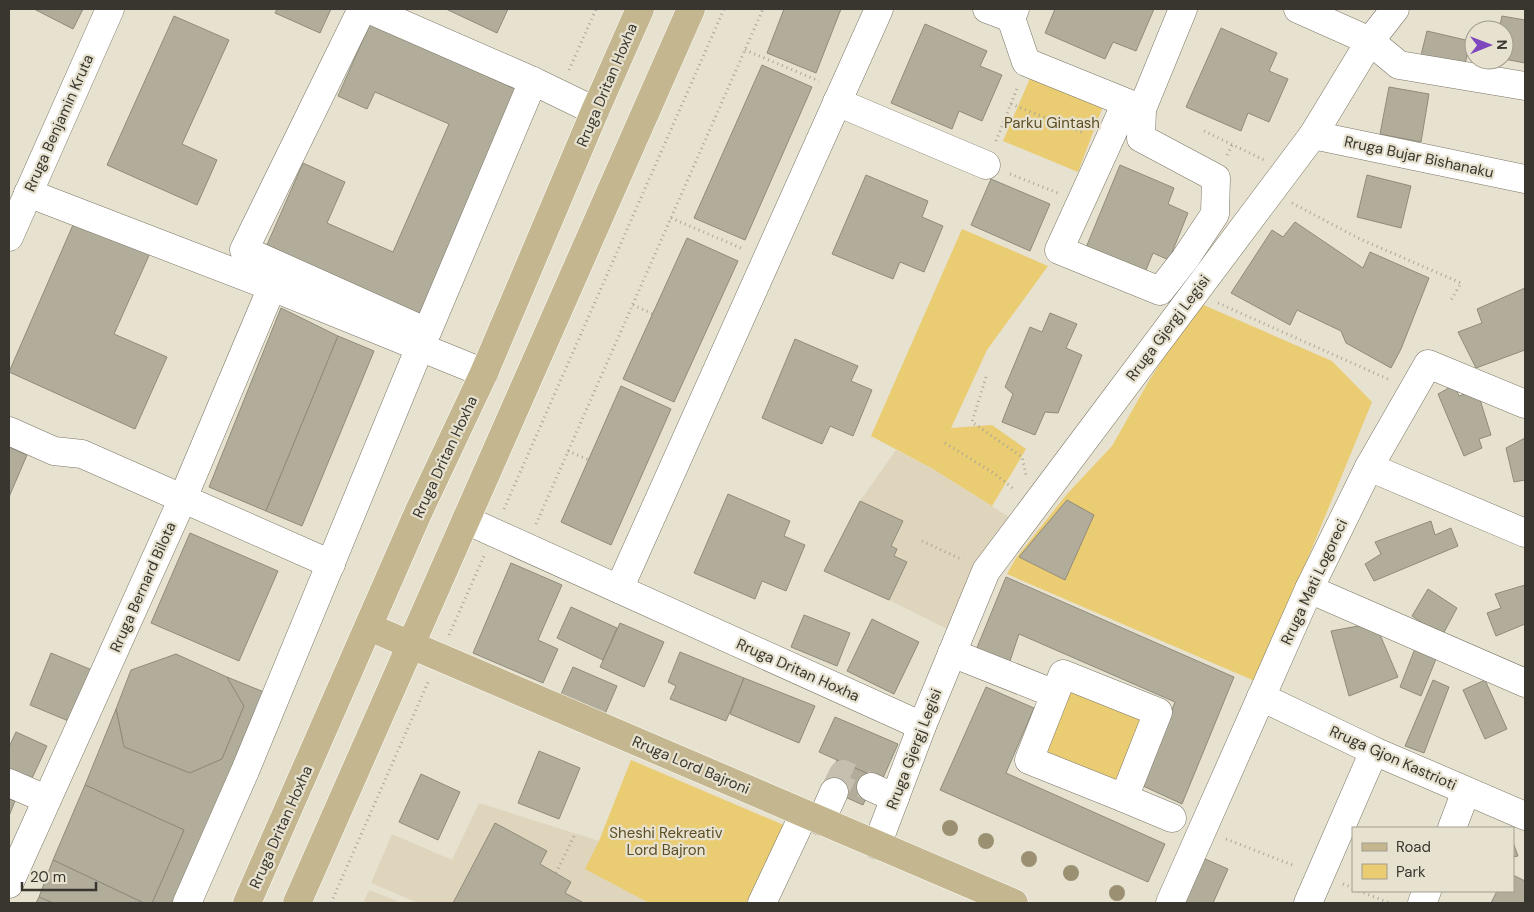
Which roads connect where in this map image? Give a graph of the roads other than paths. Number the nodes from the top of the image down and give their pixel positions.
1 (110, 9) edge
2 (362, 9) edge
3 (368, 9) edge
4 (640, 9) edge
5 (691, 9) edge
6 (878, 9) edge
7 (1183, 9) edge
8 (1298, 9) edge
9 (1395, 9) edge
10 (1004, 12) edge
11 (1370, 41) junction
12 (533, 81) junction
13 (1525, 86) edge
14 (839, 96) junction
15 (1134, 106) junction
16 (595, 110) junction
17 (1313, 135) junction
18 (986, 165) road end
19 (1525, 179) edge
20 (28, 193) junction
21 (9, 237) edge
22 (272, 287) junction
23 (420, 347) junction
24 (484, 373) junction
25 (1525, 404) edge
26 (9, 431) edge
27 (1370, 467) junction
28 (183, 498) junction
29 (466, 520) junction
30 (1525, 533) edge
31 (332, 564) junction
32 (1309, 588) junction
33 (619, 589) junction
34 (368, 627) junction
35 (411, 645) junction
36 (952, 653) junction
37 (1525, 683) edge
38 (1055, 694) junction
39 (1262, 697) junction
40 (922, 726) junction
41 (1374, 751) junction
42 (9, 783) edge
43 (1466, 791) junction
44 (834, 792) tunnel mouth
45 (1124, 798) junction
46 (46, 799) junction
47 (1525, 816) edge
48 (813, 817) junction
49 (1172, 818) dead end
50 (1452, 827) edge
51 (877, 845) junction
52 (9, 884) edge
53 (186, 903) edge
54 (247, 903) edge
55 (297, 903) edge
56 (762, 903) edge
57 (1014, 903) edge
58 (1170, 903) edge
59 (1308, 903) edge

1 - 20 street, Rruga Benjamin Kruta
2 - 12 street
3 - 12 street
4 - 16 main road, Rruga Dritan Hoxha
5 - 29 main road
6 - 14 street
7 - 15 street, Rruga Gjergj Legisi
8 - 11 street
9 - 11 street, Rruga Gjergj Legisi
10 - 15 street
11 - 13 street
11 - 17 street, Rruga Gjergj Legisi
12 - 16 street
14 - 18 street
14 - 33 street
15 - 15 street, Rruga Gjergj Legisi
16 - 24 main road, Rruga Dritan Hoxha
17 - 19 street, Rruga Bujar Bishanaku
17 - 36 street, Rruga Gjergj Legisi
20 - 21 street, Rruga Benjamin Kruta
20 - 22 street
22 - 23 street
22 - 28 street, Rruga Bernard Bilota
23 - 24 street
23 - 31 street
24 - 34 main road, Rruga Dritan Hoxha
25 - 27 street, Rruga Mati Logoreci
26 - 28 street
27 - 30 street
27 - 32 street, Rruga Mati Logoreci
28 - 31 street
28 - 46 street, Rruga Bernard Bilota
29 - 33 street, Rruga Dritan Hoxha
29 - 35 main road
31 - 53 street
32 - 37 street
32 - 39 street, Rruga Mati Logoreci
33 - 40 street, Rruga Dritan Hoxha
34 - 35 main road, Rruga Lord Bajroni
34 - 54 main road, Rruga Dritan Hoxha
35 - 48 main road, Rruga Lord Bajroni
35 - 55 main road
36 - 38 street
36 - 40 street, Rruga Gjergj Legisi
38 - 45 street
38 - 45 street
39 - 41 street, Rruga Gjon Kastrioti
39 - 58 street, Rruga Mati Logoreci
40 - 51 street, Rruga Gjergj Legisi
41 - 43 street, Rruga Gjon Kastrioti
41 - 59 street
42 - 46 street
43 - 47 street, Rruga Gjon Kastrioti
43 - 50 street
44 - 48 street
45 - 49 street
46 - 52 street, Rruga Bernard Bilota
48 - 51 main road, Rruga Lord Bajroni
48 - 56 street
51 - 57 main road, Rruga Lord Bajroni

